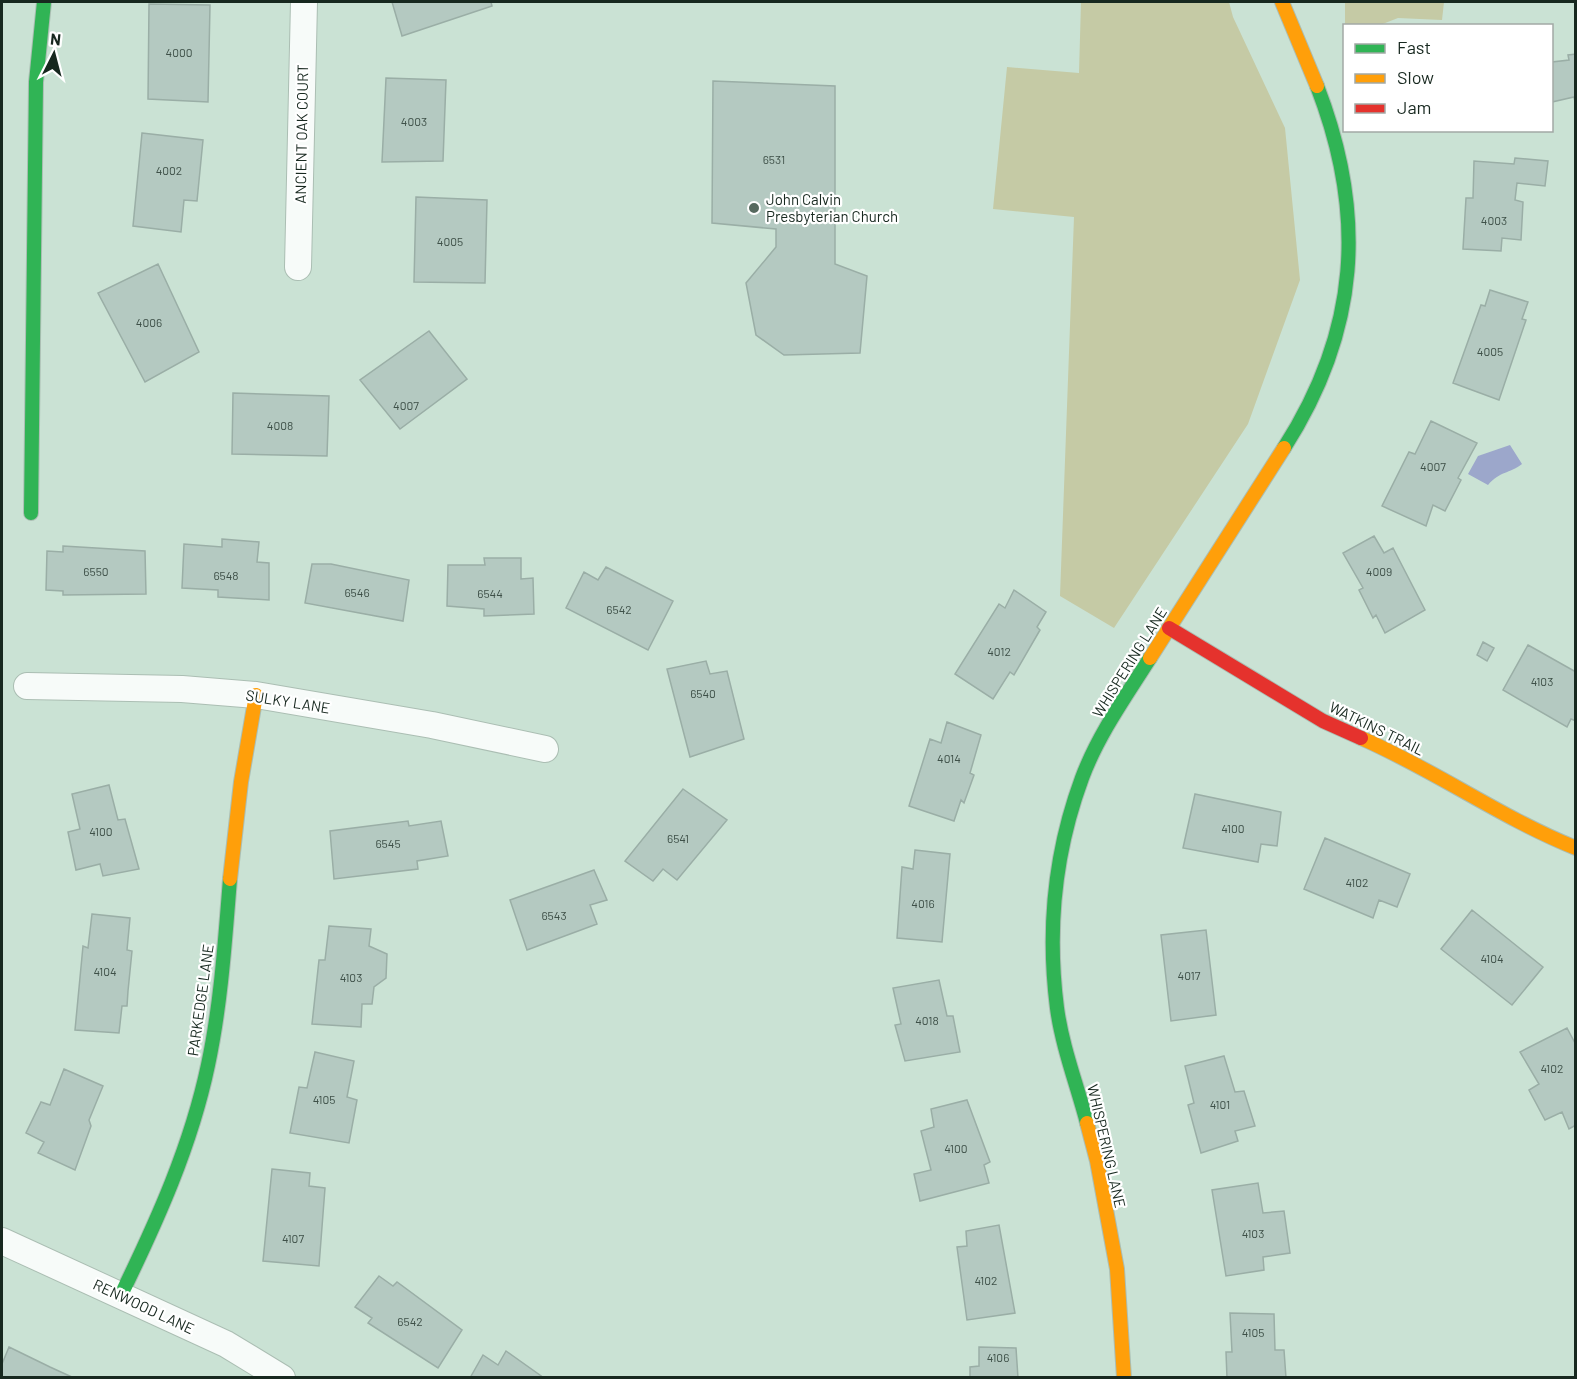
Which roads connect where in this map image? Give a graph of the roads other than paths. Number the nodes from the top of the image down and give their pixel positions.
1 (44, 2) edge
2 (304, 2) edge
3 (1282, 2) edge
4 (298, 267) dead end
5 (31, 513) dead end
6 (1169, 628) junction
7 (27, 687) dead end
8 (256, 695) junction
9 (545, 749) dead end
10 (1575, 848) edge
11 (2, 1241) edge
12 (121, 1295) junction
13 (282, 1377) edge
14 (1124, 1377) edge

1 - 5 street
2 - 4 street, ANCIENT OAK COURT
3 - 6 street, WHISPERING LANE
6 - 10 street, WATKINS TRAIL
6 - 14 street, WHISPERING LANE
7 - 8 street, SULKY LANE
8 - 9 street, SULKY LANE
8 - 12 street, PARKEDGE LANE
11 - 12 street, RENWOOD LANE
12 - 13 street, RENWOOD LANE

